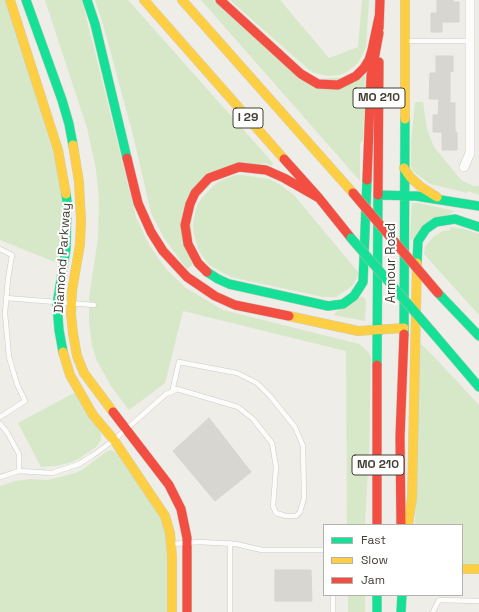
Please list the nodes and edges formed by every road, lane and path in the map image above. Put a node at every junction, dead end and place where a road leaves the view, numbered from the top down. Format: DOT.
graph roads {
  1 [pos="10,0"];
  2 [pos="26,0"];
  3 [pos="87,0"];
  4 [pos="144,0"];
  5 [pos="182,0"];
  6 [pos="220,0"];
  7 [pos="380,0"];
  8 [pos="405,0"];
  9 [pos="470,0"];
  10 [pos="380,17"];
  11 [pos="379,33"];
  12 [pos="404,41"];
  13 [pos="469,41"];
  14 [pos="464,167"];
  15 [pos="404,168"];
  16 [pos="378,195"];
  17 [pos="404,195"];
  18 [pos="319,198"];
  19 [pos="442,200"];
  20 [pos="479,206"];
  21 [pos="479,227"];
  22 [pos="0,249"];
  23 [pos="6,298"];
  24 [pos="57,303"];
  25 [pos="71,304"];
  26 [pos="94,305"];
  27 [pos="470,326"];
  28 [pos="404,328"];
  29 [pos="378,329"];
  30 [pos="479,331"];
  31 [pos="479,336"];
  32 [pos="479,387"];
  33 [pos="172,392"];
  34 [pos="0,417"];
  35 [pos="0,424"];
  36 [pos="125,430"];
  37 [pos="114,440"];
  38 [pos="19,471"];
  39 [pos="0,477"];
  40 [pos="377,524"];
  41 [pos="401,524"];
  42 [pos="408,524"];
  43 [pos="188,543"];
  44 [pos="171,544"];
  45 [pos="230,544"];
  46 [pos="323,550"];
  47 [pos="463,568"];
  48 [pos="479,569"];
  49 [pos="333,596"];
  50 [pos="377,596"];
  51 [pos="402,596"];
  52 [pos="479,601"];
  53 [pos="172,612"];
  54 [pos="187,612"];
  55 [pos="230,612"];
  56 [pos="332,612"];
  57 [pos="376,612"];
  58 [pos="401,612"];
  59 [pos="433,612"];
  1 -- 24 [label="main road, Diamond Parkway"];
  2 -- 25 [label="main road, Diamond Parkway"];
  3 -- 29 [label="main road"];
  4 -- 18 [label="main road, I 29"];
  5 -- 27 [label="main road, I 29, bridge"];
  6 -- 10 [label="main road"];
  7 -- 10 [label="main road, Armour Road / MO 210"];
  8 -- 12 [label="main road, Armour Road / MO 210"];
  9 -- 13 [label="street"];
  10 -- 11 [label="main road, Armour Road / MO 210"];
  11 -- 16 [label="main road, Armour Road / MO 210"];
  11 -- 18 [label="main road"];
  12 -- 13 [label="lane"];
  12 -- 15 [label="main road, Armour Road / MO 210"];
  13 -- 14 [label="street"];
  15 -- 17 [label="main road, Armour Road / MO 210"];
  15 -- 19 [label="main road"];
  16 -- 17 [label="main road"];
  16 -- 29 [label="main road, Armour Road / MO 210"];
  17 -- 19 [label="main road"];
  17 -- 28 [label="main road, Armour Road / MO 210"];
  18 -- 32 [label="main road, I 29, bridge"];
  19 -- 20 [label="main road"];
  21 -- 42 [label="main road"];
  22 -- 23 [label="lane"];
  23 -- 24 [label="lane"];
  23 -- 34 [label="lane"];
  24 -- 25 [label="lane"];
  24 -- 37 [label="main road, Diamond Parkway"];
  25 -- 26 [label="lane"];
  25 -- 36 [label="main road, Diamond Parkway"];
  27 -- 30 [label="main road"];
  27 -- 31 [label="main road, I 29"];
  28 -- 29 [label="main road"];
  28 -- 41 [label="main road, Armour Road / MO 210"];
  29 -- 40 [label="main road, Armour Road / MO 210"];
  33 -- 33 [label="lane"];
  33 -- 36 [label="lane"];
  35 -- 38 [label="lane"];
  36 -- 37 [label="lane"];
  36 -- 43 [label="main road, Diamond Parkway"];
  37 -- 38 [label="lane"];
  37 -- 44 [label="main road, Diamond Parkway"];
  38 -- 39 [label="lane"];
  43 -- 44 [label="lane"];
  43 -- 45 [label="lane"];
  43 -- 54 [label="main road, Diamond Parkway"];
  44 -- 53 [label="main road, Diamond Parkway"];
  45 -- 46 [label="lane"];
  45 -- 55 [label="lane"];
  47 -- 48 [label="main road"];
  49 -- 56 [label="lane"];
  50 -- 57 [label="main road"];
  51 -- 58 [label="main road"];
  52 -- 59 [label="lane"];
}
